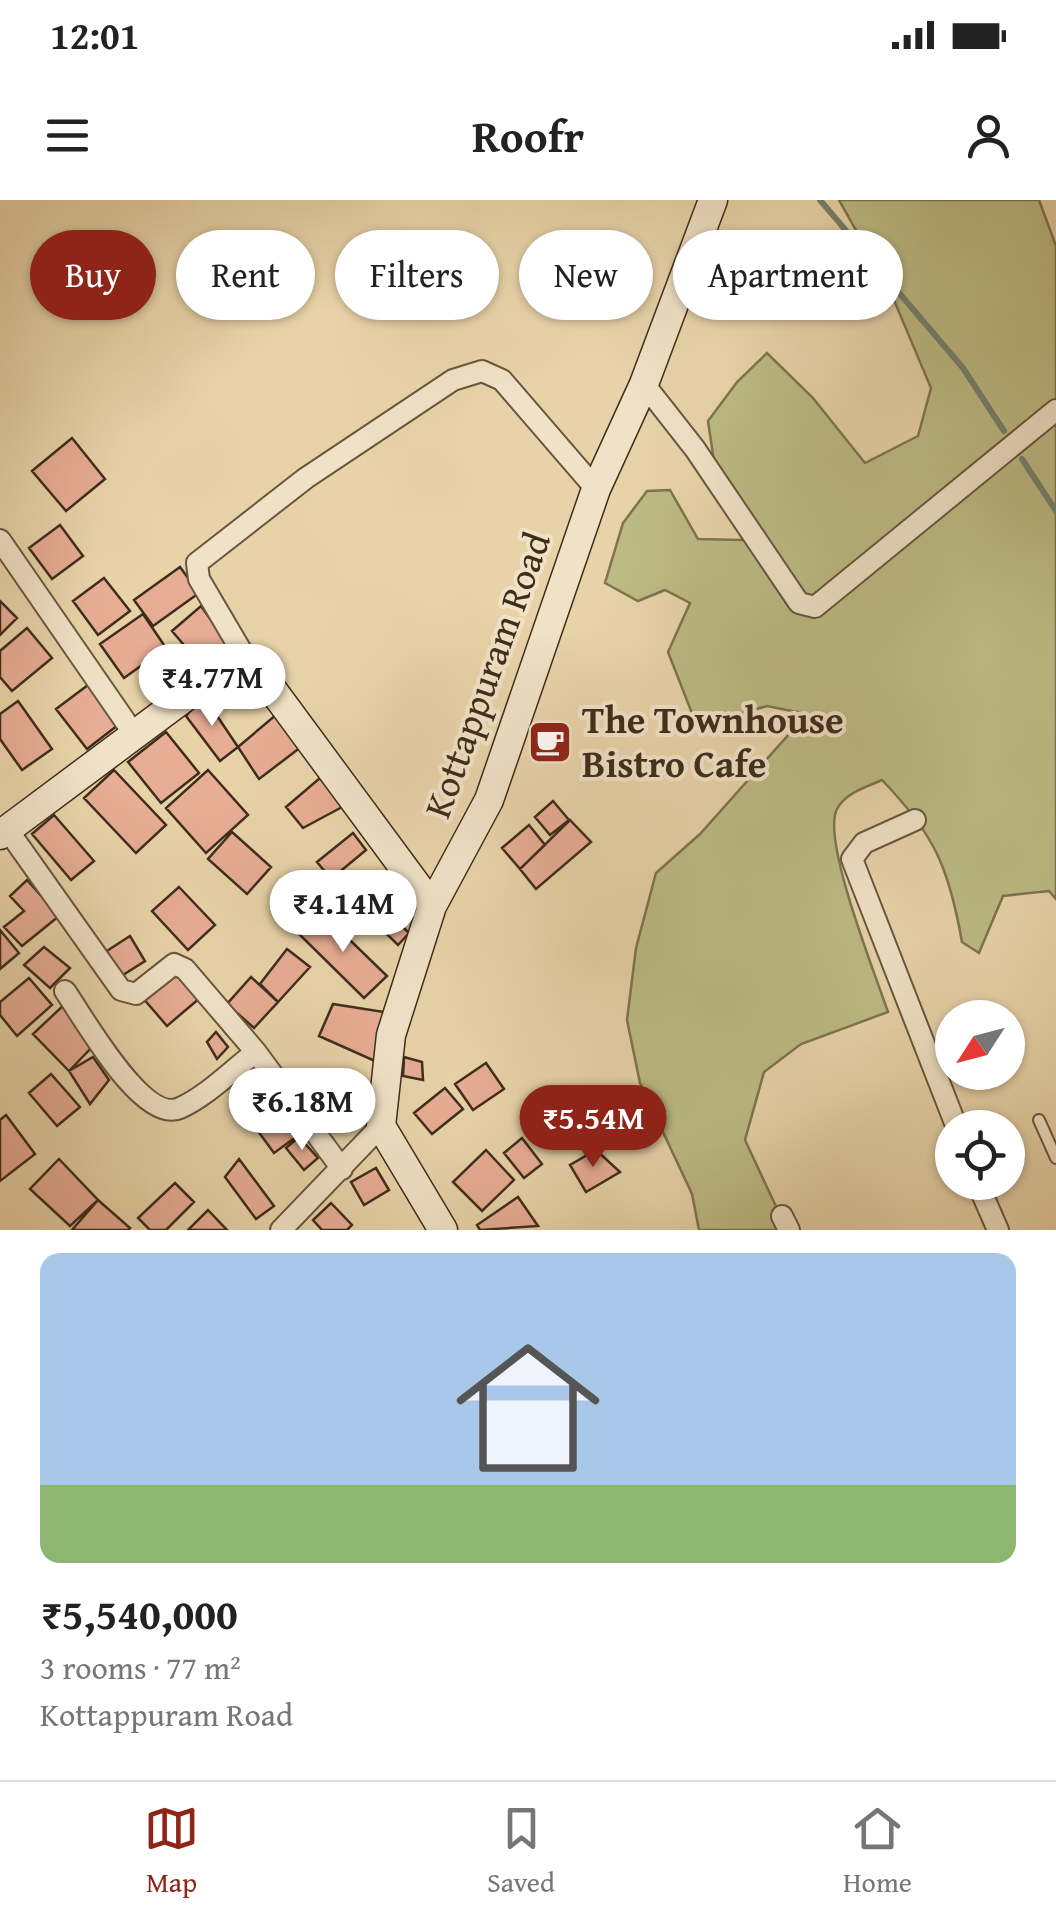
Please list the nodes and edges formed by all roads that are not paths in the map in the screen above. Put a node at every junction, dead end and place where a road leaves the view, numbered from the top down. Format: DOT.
graph roads {
  1 [pos="713,200"];
  2 [pos="644,384"];
  3 [pos="1056,410"];
  4 [pos="596,490"];
  5 [pos="0,540"];
  6 [pos="249,664"];
  7 [pos="134,734"];
  8 [pos="915,820"];
  9 [pos="4,832"];
  10 [pos="432,906"];
  11 [pos="65,991"];
  12 [pos="256,1052"];
  13 [pos="950,1110"];
  14 [pos="1039,1120"];
  15 [pos="381,1126"];
  16 [pos="1056,1158"];
  17 [pos="342,1169"];
  18 [pos="985,1200"];
  19 [pos="281,1230"];
  20 [pos="444,1230"];
  21 [pos="998,1230"];
  1 -- 2 [label="street, Kottappuram Road"];
  2 -- 3 [label="street"];
  2 -- 4 [label="street, Kottappuram Road"];
  4 -- 6 [label="street"];
  4 -- 10 [label="street, Kottappuram Road"];
  5 -- 7 [label="street"];
  6 -- 7 [label="street"];
  6 -- 10 [label="street"];
  7 -- 9 [label="street"];
  8 -- 13 [label="street"];
  9 -- 12 [label="street"];
  10 -- 15 [label="street, Kottappuram Road"];
  11 -- 12 [label="street"];
  12 -- 17 [label="street"];
  14 -- 16 [label="lane"];
  15 -- 17 [label="street"];
  15 -- 20 [label="street"];
  17 -- 19 [label="street"];
  18 -- 21 [label="street"];
}
